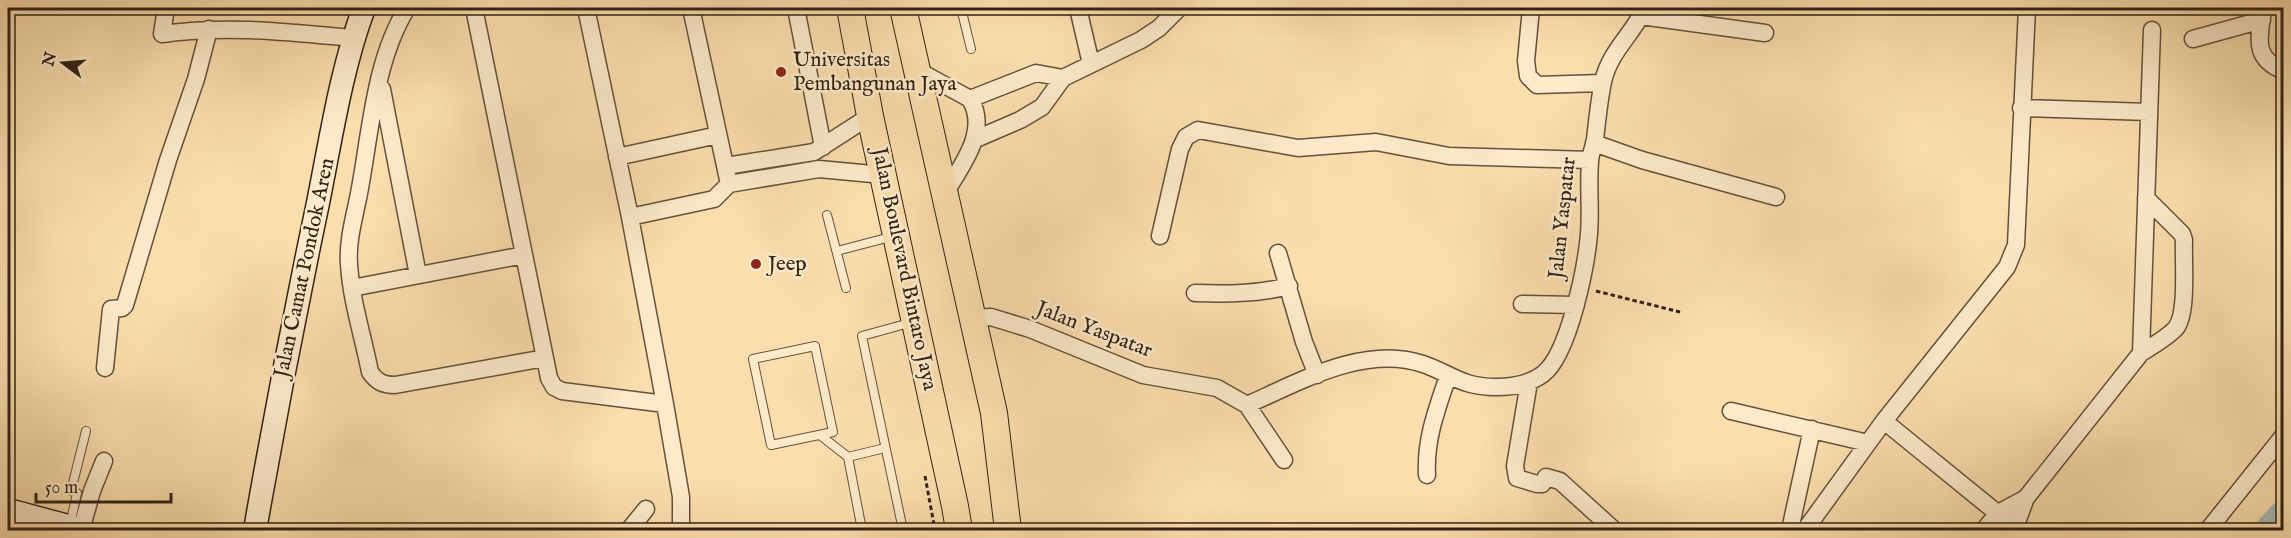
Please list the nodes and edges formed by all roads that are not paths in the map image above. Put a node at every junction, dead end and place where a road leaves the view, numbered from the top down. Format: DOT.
graph roads {
  1 [pos="166,8"];
  2 [pos="364,8"];
  3 [pos="407,8"];
  4 [pos="474,8"];
  5 [pos="586,8"];
  6 [pos="691,8"];
  7 [pos="796,8"];
  8 [pos="850,8"];
  9 [pos="903,8"];
  10 [pos="961,8"];
  11 [pos="1078,8"];
  12 [pos="1179,8"];
  13 [pos="1531,8"];
  14 [pos="2027,8"];
  15 [pos="1643,12"];
  16 [pos="2263,14"];
  17 [pos="209,29"];
  18 [pos="2152,30"];
  19 [pos="1765,33"];
  20 [pos="353,38"];
  21 [pos="2193,39"];
  22 [pos="971,49"];
  23 [pos="1091,64"];
  24 [pos="917,70"];
  25 [pos="2283,71"];
  26 [pos="1063,78"];
  27 [pos="380,80"];
  28 [pos="1602,83"];
  29 [pos="970,99"];
  30 [pos="2021,108"];
  31 [pos="2149,112"];
  32 [pos="870,116"];
  33 [pos="718,135"];
  34 [pos="976,139"];
  35 [pos="1594,143"];
  36 [pos="819,149"];
  37 [pos="617,157"];
  38 [pos="1590,160"];
  39 [pos="726,166"];
  40 [pos="819,169"];
  41 [pos="883,175"];
  42 [pos="729,184"];
  43 [pos="944,195"];
  44 [pos="1776,197"];
  45 [pos="2146,198"];
  46 [pos="827,215"];
  47 [pos="630,217"];
  48 [pos="896,235"];
  49 [pos="1160,236"];
  50 [pos="837,251"];
  51 [pos="1278,253"];
  52 [pos="524,255"];
  53 [pos="418,275"];
  54 [pos="1289,286"];
  55 [pos="352,288"];
  56 [pos="846,288"];
  57 [pos="1195,292"];
  58 [pos="1522,304"];
  59 [pos="1576,305"];
  60 [pos="974,318"];
  61 [pos="916,321"];
  62 [pos="2141,353"];
  63 [pos="545,358"];
  64 [pos="105,368"];
  65 [pos="1317,375"];
  66 [pos="1448,376"];
  67 [pos="1529,382"];
  68 [pos="665,404"];
  69 [pos="1247,405"];
  70 [pos="1731,411"];
  71 [pos="1884,421"];
  72 [pos="1812,429"];
  73 [pos="86,431"];
  74 [pos="820,435"];
  75 [pos="2283,435"];
  76 [pos="1868,442"];
  77 [pos="885,448"];
  78 [pos="848,457"];
  79 [pos="1284,460"];
  80 [pos="104,461"];
  81 [pos="1427,475"];
  82 [pos="2026,498"];
  83 [pos="646,509"];
  84 [pos="8,510"];
  85 [pos="1998,513"];
  86 [pos="1007,520"];
  87 [pos="961,527"];
  88 [pos="76,530"];
  89 [pos="2016,530"];
  90 [pos="255,531"];
  91 [pos="629,531"];
  92 [pos="681,531"];
  93 [pos="862,531"];
  94 [pos="903,531"];
  95 [pos="990,531"];
  96 [pos="1614,531"];
  97 [pos="1790,531"];
  98 [pos="1805,531"];
  99 [pos="1984,531"];
  100 [pos="2208,531"];
  1 -- 17 [label="street"];
  2 -- 20 [label="main road, Jalan Camat Pondok Aren"];
  3 -- 27 [label="street"];
  4 -- 52 [label="street"];
  5 -- 37 [label="street"];
  6 -- 33 [label="street"];
  7 -- 36 [label="street"];
  8 -- 32 [label="main road, Jalan Boulevard Bintaro Jaya"];
  9 -- 24 [label="main road"];
  10 -- 22 [label="lane"];
  11 -- 23 [label="street"];
  12 -- 23 [label="street"];
  13 -- 28 [label="street"];
  14 -- 30 [label="street"];
  15 -- 19 [label="street"];
  15 -- 28 [label="street, Jalan Yaspatar"];
  16 -- 21 [label="street"];
  16 -- 25 [label="street"];
  17 -- 20 [label="street"];
  17 -- 64 [label="street"];
  18 -- 31 [label="street"];
  20 -- 90 [label="main road, Jalan Camat Pondok Aren"];
  23 -- 26 [label="street"];
  24 -- 29 [label="street"];
  24 -- 43 [label="main road"];
  26 -- 29 [label="street"];
  26 -- 34 [label="street"];
  27 -- 53 [label="street"];
  27 -- 55 [label="street"];
  28 -- 35 [label="street, Jalan Yaspatar"];
  29 -- 34 [label="street"];
  30 -- 31 [label="street"];
  30 -- 71 [label="street"];
  31 -- 45 [label="street"];
  32 -- 36 [label="street"];
  32 -- 41 [label="main road, Jalan Boulevard Bintaro Jaya"];
  33 -- 37 [label="street"];
  33 -- 39 [label="street"];
  34 -- 43 [label="street"];
  35 -- 38 [label="street, Jalan Yaspatar"];
  35 -- 44 [label="street"];
  36 -- 39 [label="street"];
  36 -- 40 [label="street"];
  37 -- 47 [label="street"];
  38 -- 49 [label="street"];
  38 -- 59 [label="street, Jalan Yaspatar"];
  39 -- 42 [label="street"];
  40 -- 41 [label="street"];
  40 -- 42 [label="street"];
  41 -- 48 [label="main road, Jalan Boulevard Bintaro Jaya"];
  42 -- 47 [label="street"];
  43 -- 60 [label="main road"];
  45 -- 62 [label="street"];
  45 -- 62 [label="street"];
  46 -- 50 [label="lane"];
  47 -- 68 [label="street"];
  48 -- 50 [label="lane"];
  48 -- 61 [label="main road, Jalan Boulevard Bintaro Jaya"];
  50 -- 56 [label="lane"];
  51 -- 54 [label="street"];
  52 -- 53 [label="street"];
  52 -- 63 [label="street"];
  53 -- 55 [label="street"];
  54 -- 57 [label="street"];
  54 -- 65 [label="street"];
  55 -- 63 [label="street"];
  58 -- 59 [label="street"];
  59 -- 67 [label="street, Jalan Yaspatar"];
  60 -- 69 [label="street, Jalan Yaspatar"];
  60 -- 86 [label="main road"];
  61 -- 77 [label="lane"];
  61 -- 87 [label="main road, Jalan Boulevard Bintaro Jaya"];
  62 -- 82 [label="street"];
  63 -- 68 [label="street"];
  65 -- 66 [label="street"];
  65 -- 69 [label="street"];
  66 -- 67 [label="street"];
  66 -- 81 [label="street"];
  67 -- 96 [label="street"];
  68 -- 92 [label="street"];
  69 -- 79 [label="street"];
  70 -- 72 [label="street"];
  71 -- 76 [label="street"];
  71 -- 85 [label="street"];
  72 -- 76 [label="street"];
  72 -- 97 [label="street"];
  73 -- 88 [label="lane"];
  74 -- 74 [label="lane"];
  74 -- 78 [label="lane"];
  75 -- 100 [label="street"];
  76 -- 98 [label="street"];
  77 -- 78 [label="lane"];
  77 -- 94 [label="lane"];
  78 -- 93 [label="lane"];
  80 -- 88 [label="street"];
  82 -- 85 [label="street"];
  82 -- 89 [label="street"];
  83 -- 91 [label="street"];
  84 -- 88 [label="main road"];
  85 -- 89 [label="street"];
  85 -- 99 [label="street"];
  86 -- 95 [label="main road"];
}
